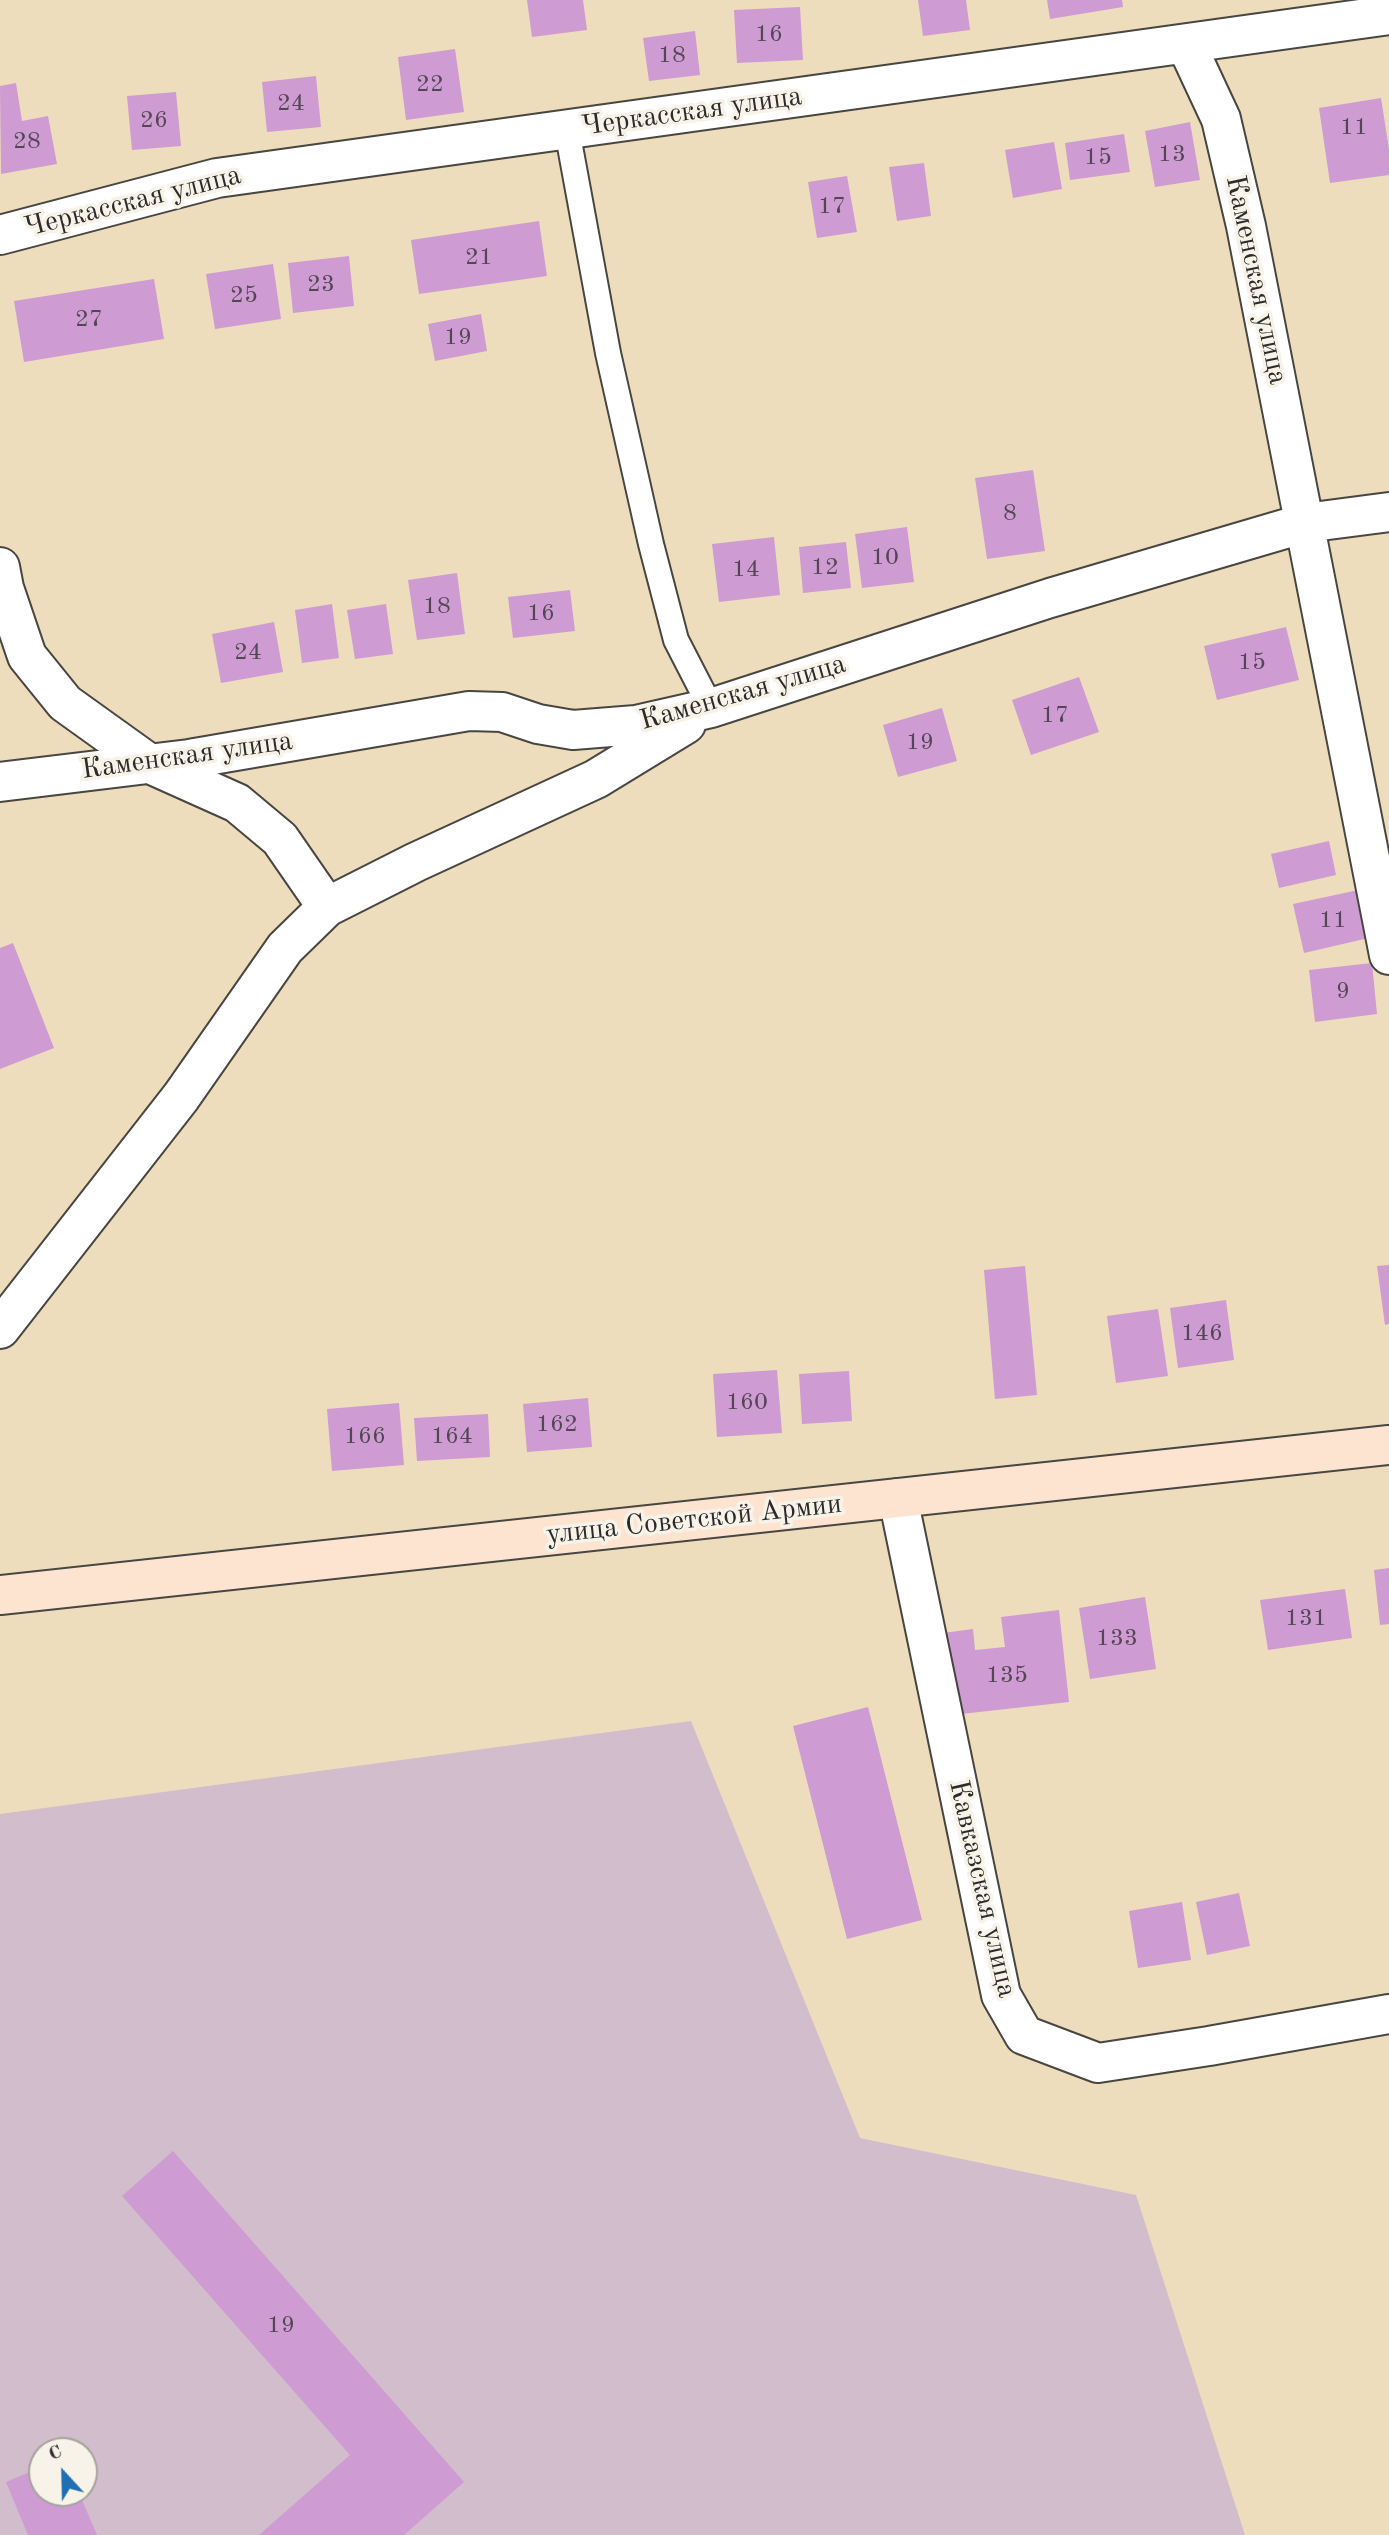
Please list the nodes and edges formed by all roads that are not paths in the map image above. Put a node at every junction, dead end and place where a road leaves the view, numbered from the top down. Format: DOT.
graph roads {
  1 [pos="1389,15"];
  2 [pos="1186,44"];
  3 [pos="567,130"];
  4 [pos="0,235"];
  5 [pos="1389,512"];
  6 [pos="1305,523"];
  7 [pos="0,567"];
  8 [pos="711,708"];
  9 [pos="150,764"];
  10 [pos="0,782"];
  11 [pos="327,907"];
  12 [pos="1389,955"];
  13 [pos="0,1329"];
  14 [pos="1389,1445"];
  15 [pos="898,1498"];
  16 [pos="0,1595"];
  17 [pos="1389,2014"];
  1 -- 2 [label="street, Черкасская улица"];
  2 -- 3 [label="street, Черкасская улица"];
  2 -- 6 [label="street, Каменская улица"];
  3 -- 4 [label="street, Черкасская улица"];
  3 -- 8 [label="lane"];
  5 -- 6 [label="street, Каменская улица"];
  6 -- 8 [label="street, Каменская улица"];
  6 -- 12 [label="street, Каменская улица"];
  7 -- 9 [label="street"];
  8 -- 9 [label="street, Каменская улица"];
  8 -- 11 [label="street"];
  9 -- 10 [label="street, Каменская улица"];
  9 -- 11 [label="street"];
  11 -- 13 [label="street"];
  14 -- 15 [label="main road, улица Советской Армии"];
  15 -- 16 [label="main road, улица Советской Армии"];
  15 -- 17 [label="street, Кавказская улица"];
}
